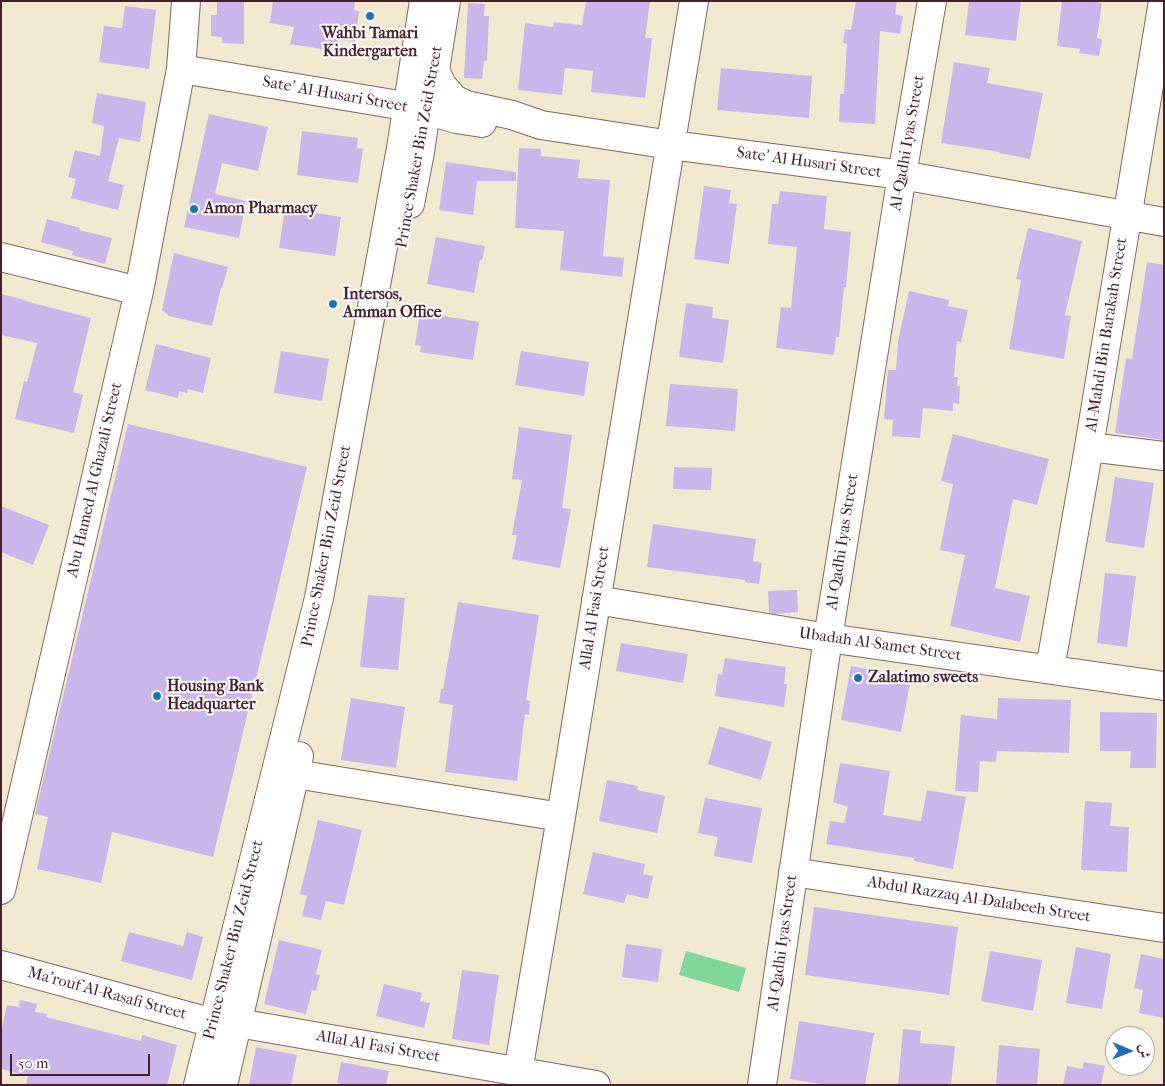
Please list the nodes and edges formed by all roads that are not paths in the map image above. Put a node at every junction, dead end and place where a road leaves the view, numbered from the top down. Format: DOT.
graph roads {
  1 [pos="186,1"];
  2 [pos="424,1"];
  3 [pos="446,1"];
  4 [pos="694,1"];
  5 [pos="932,1"];
  6 [pos="1163,1"];
  7 [pos="181,69"];
  8 [pos="435,70"];
  9 [pos="417,109"];
  10 [pos="542,125"];
  11 [pos="671,145"];
  12 [pos="902,175"];
  13 [pos="1127,216"];
  14 [pos="1164,222"];
  15 [pos="1,257"];
  16 [pos="138,292"];
  17 [pos="1089,447"];
  18 [pos="1164,456"];
  19 [pos="596,600"];
  20 [pos="828,638"];
  21 [pos="1050,669"];
  22 [pos="1164,686"];
  23 [pos="286,772"];
  24 [pos="561,817"];
  25 [pos="793,872"];
  26 [pos="1,890"];
  27 [pos="1164,928"];
  28 [pos="1,965"];
  29 [pos="226,1023"];
  30 [pos="518,1072"];
  31 [pos="198,1085"];
  32 [pos="223,1085"];
  33 [pos="596,1085"];
  34 [pos="762,1085"];
  1 -- 7 [label="street, Abu Hamed Al Ghazali Street"];
  2 -- 9 [label="street, Prince Shaker Bin Zeid Street"];
  3 -- 8 [label="street, Prince Shaker Bin Zeid Street"];
  4 -- 11 [label="street, Allal Al Fasi Street"];
  5 -- 12 [label="street, Al-Qadhi Iyas Street"];
  6 -- 13 [label="street, Al-Mahdi Bin Barakah Street"];
  7 -- 9 [label="street, Sate' Al-Husari Street"];
  7 -- 16 [label="street, Abu Hamed Al Ghazali Street"];
  8 -- 9 [label="street, Prince Shaker Bin Zeid Street"];
  8 -- 10 [label="street"];
  9 -- 10 [label="street, Sate' Al-Husari Street"];
  9 -- 23 [label="street, Prince Shaker Bin Zeid Street"];
  10 -- 11 [label="street, Sate' Al Husari Street"];
  11 -- 12 [label="street, Sate' Al Husari Street"];
  11 -- 19 [label="street, Allal Al Fasi Street"];
  12 -- 13 [label="street, Sate' Al Husari Street"];
  12 -- 20 [label="street, Al-Qadhi Iyas Street"];
  13 -- 14 [label="street, Sate' Al Husari Street"];
  13 -- 17 [label="street, Al-Mahdi Bin Barakah Street"];
  15 -- 16 [label="street"];
  16 -- 26 [label="street, Abu Hamed Al Ghazali Street"];
  17 -- 18 [label="street"];
  17 -- 21 [label="street, Al-Mahdi Bin Barakah Street"];
  19 -- 20 [label="street, Ubadah Al-Samet Street"];
  19 -- 24 [label="street, Allal Al Fasi Street"];
  20 -- 21 [label="street, Ubadah Al-Samet Street"];
  20 -- 25 [label="street, Al-Qadhi Iyas Street"];
  21 -- 22 [label="street, Ubadah Al-Samet Street"];
  23 -- 24 [label="street"];
  23 -- 29 [label="street, Prince Shaker Bin Zeid Street"];
  24 -- 30 [label="street, Allal Al Fasi Street"];
  25 -- 27 [label="street, Abdul Razzaq Al-Dalabeeh Street"];
  25 -- 34 [label="street, Al-Qadhi Iyas Street"];
  28 -- 29 [label="street, Ma'rouf Al-Rasafi Street"];
  29 -- 30 [label="street, Allal Al Fasi Street"];
  29 -- 31 [label="street, Prince Shaker Bin Zeid Street"];
  29 -- 32 [label="street, Prince Shaker Bin Zeid Street"];
  30 -- 33 [label="street, Allal Al Fasi Street"];
}
